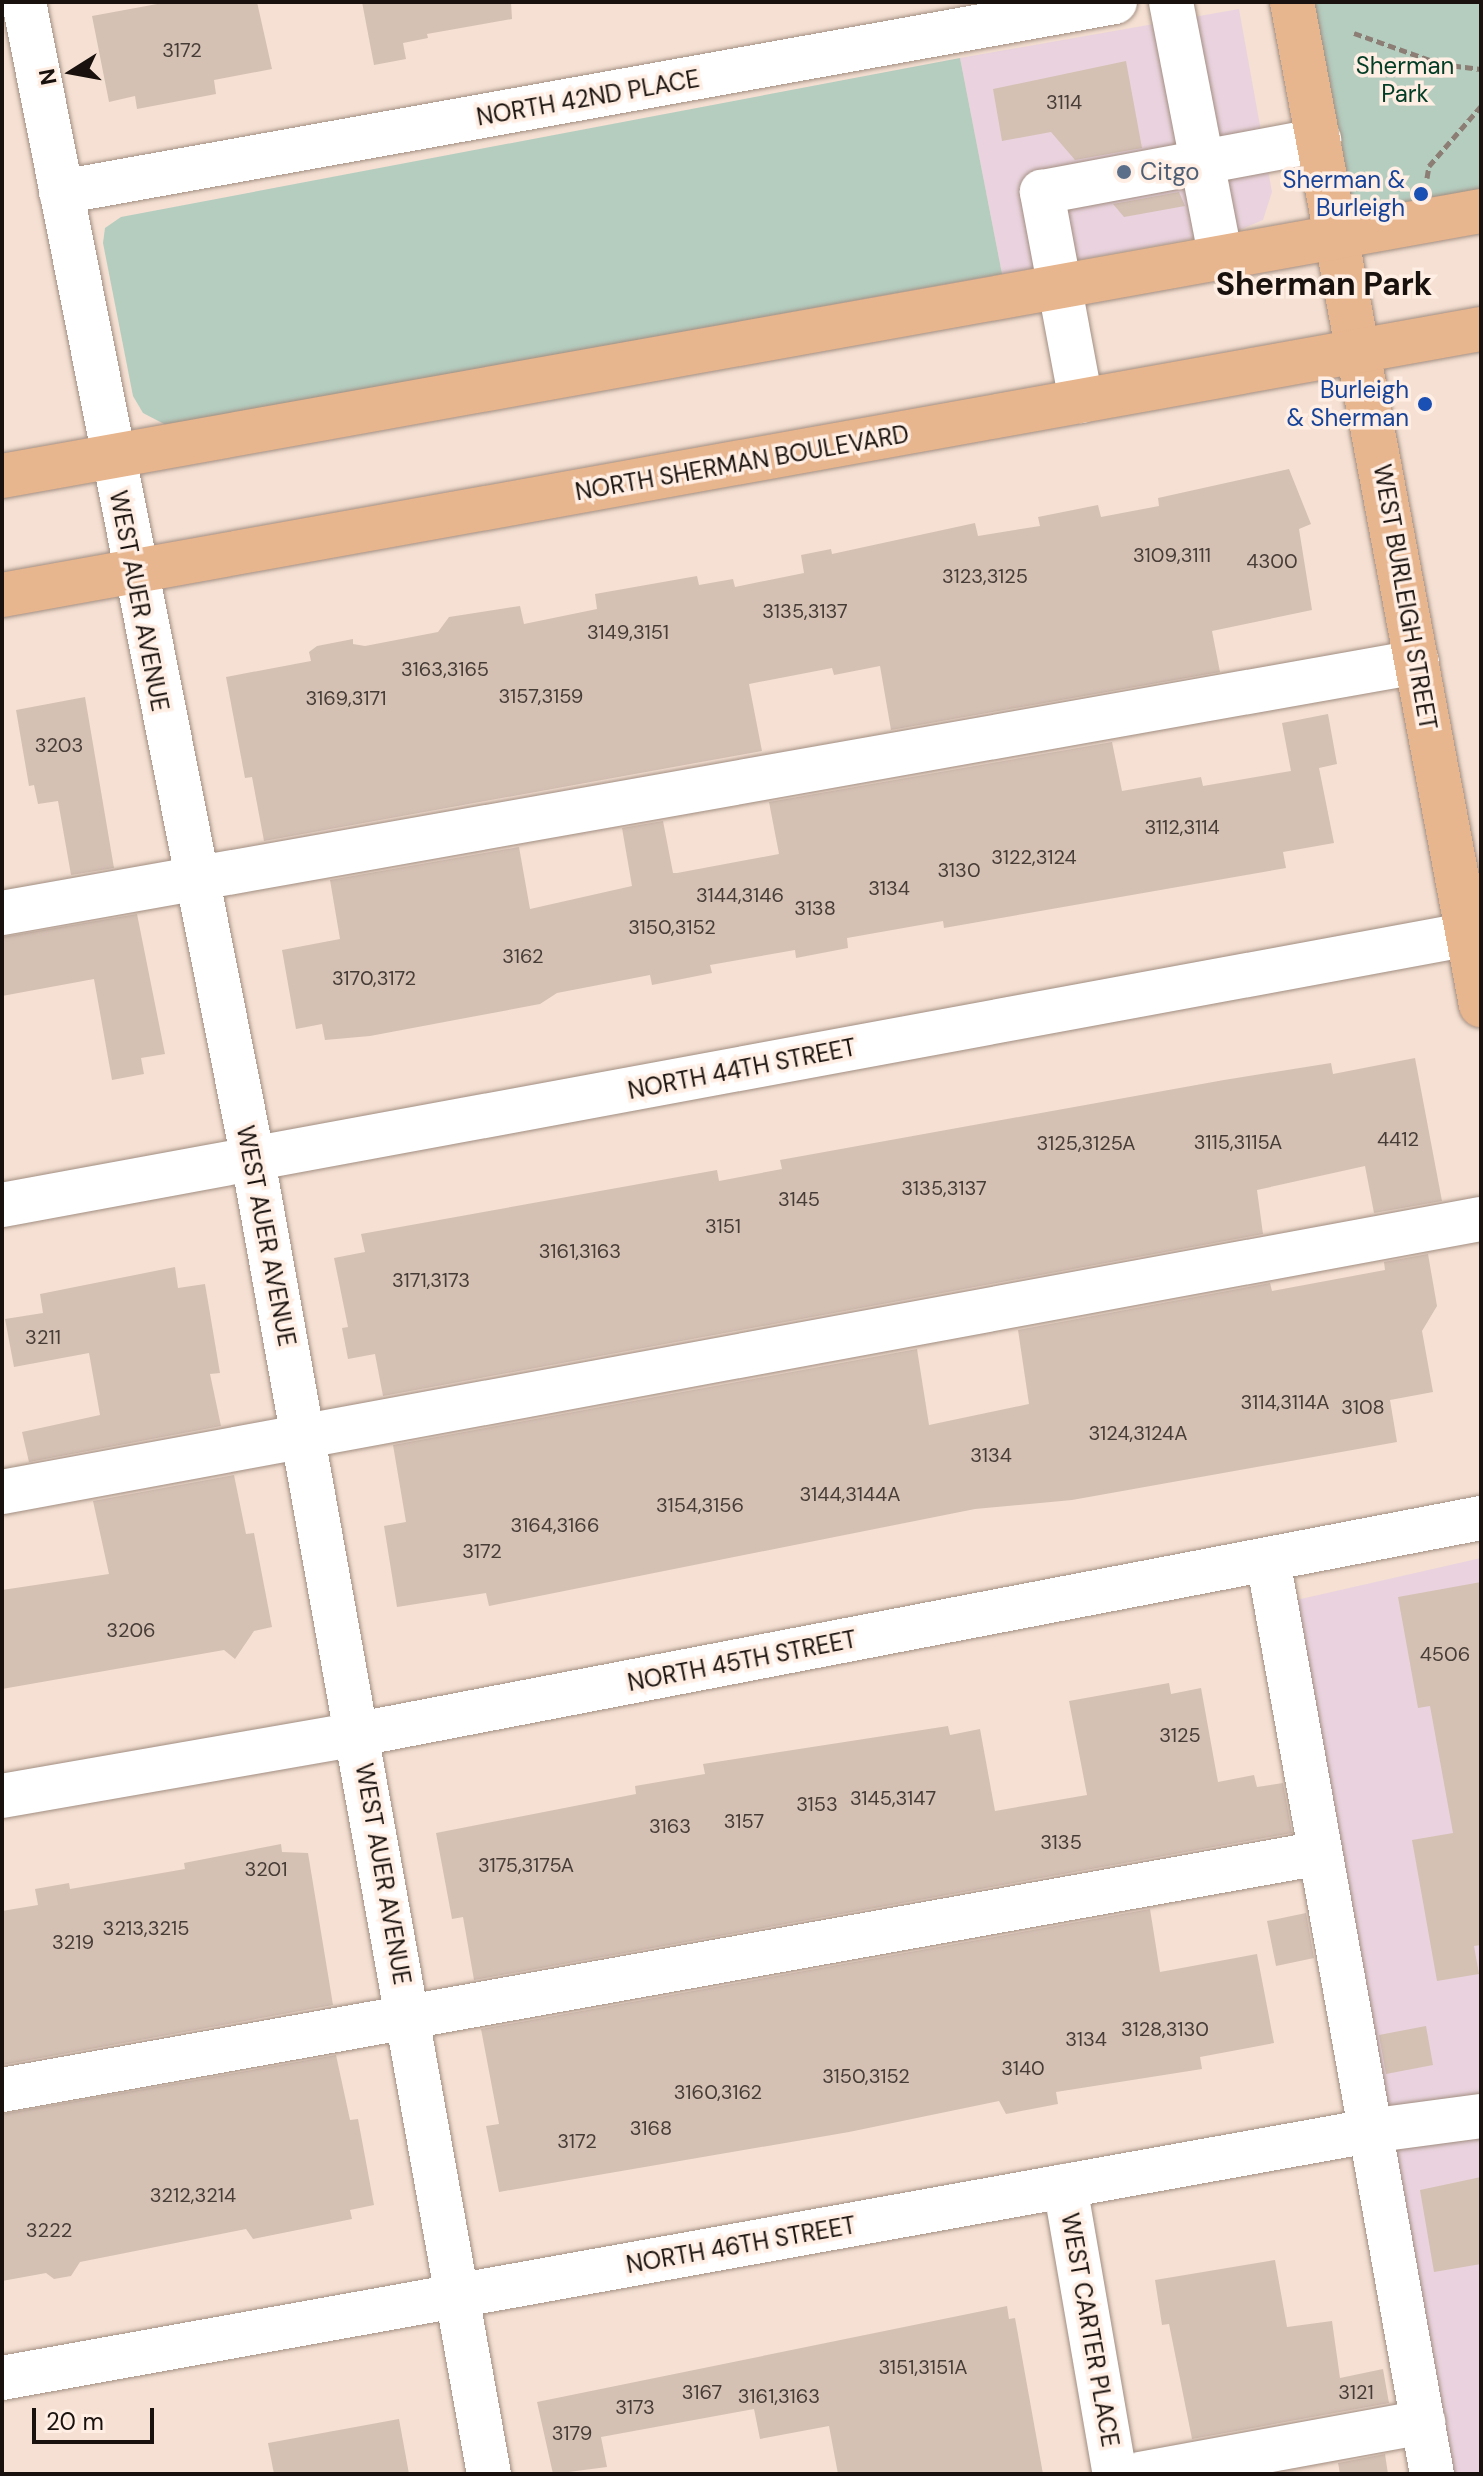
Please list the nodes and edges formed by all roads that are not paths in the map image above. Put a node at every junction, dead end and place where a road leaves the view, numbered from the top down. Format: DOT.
graph roads {
  1 [pos="24,2"];
  2 [pos="1115,2"];
  3 [pos="1171,2"];
  4 [pos="1292,2"];
  5 [pos="980,15"];
  6 [pos="1319,140"];
  7 [pos="1202,162"];
  8 [pos="61,192"];
  9 [pos="1481,211"];
  10 [pos="1338,238"];
  11 [pos="1221,259"];
  12 [pos="1059,288"];
  13 [pos="1481,329"];
  14 [pos="1359,350"];
  15 [pos="1081,401"];
  16 [pos="111,456"];
  17 [pos="2,476"];
  18 [pos="133,574"];
  19 [pos="2,595"];
  20 [pos="1417,662"];
  21 [pos="195,878"];
  22 [pos="2,913"];
  23 [pos="1475,933"];
  24 [pos="1481,1005"];
  25 [pos="253,1160"];
  26 [pos="2,1205"];
  27 [pos="1481,1219"];
  28 [pos="304,1438"];
  29 [pos="2,1492"];
  30 [pos="1481,1518"];
  31 [pos="1268,1560"];
  32 [pos="359,1734"];
  33 [pos="2,1796"];
  34 [pos="1320,1853"];
  35 [pos="408,2016"];
  36 [pos="2,2090"];
  37 [pos="1481,2116"];
  38 [pos="1369,2131"];
  39 [pos="1065,2186"];
  40 [pos="457,2295"];
  41 [pos="2,2378"];
  42 [pos="1423,2422"];
  43 [pos="489,2474"];
  44 [pos="1115,2474"];
  45 [pos="1140,2474"];
  46 [pos="1432,2474"];
  1 -- 8 [label="street, WEST AUER AVENUE"];
  2 -- 5 [label="street, NORTH 42ND PLACE"];
  3 -- 7 [label="street"];
  4 -- 6 [label="main road, WEST BURLEIGH STREET"];
  5 -- 8 [label="street, NORTH 42ND PLACE"];
  6 -- 7 [label="street"];
  6 -- 10 [label="main road, WEST BURLEIGH STREET"];
  7 -- 11 [label="street"];
  7 -- 12 [label="street"];
  8 -- 16 [label="street, WEST AUER AVENUE"];
  9 -- 10 [label="main road"];
  10 -- 11 [label="main road"];
  10 -- 14 [label="main road, WEST BURLEIGH STREET"];
  11 -- 12 [label="main road"];
  12 -- 15 [label="street"];
  12 -- 16 [label="main road"];
  13 -- 14 [label="main road, NORTH SHERMAN BOULEVARD"];
  14 -- 15 [label="main road, NORTH SHERMAN BOULEVARD"];
  14 -- 20 [label="main road, WEST BURLEIGH STREET"];
  15 -- 18 [label="main road, NORTH SHERMAN BOULEVARD"];
  16 -- 17 [label="main road"];
  16 -- 18 [label="street, WEST AUER AVENUE"];
  18 -- 19 [label="main road, NORTH SHERMAN BOULEVARD"];
  18 -- 21 [label="street, WEST AUER AVENUE"];
  20 -- 21 [label="street"];
  20 -- 23 [label="main road, WEST BURLEIGH STREET"];
  21 -- 22 [label="street"];
  21 -- 25 [label="street, WEST AUER AVENUE"];
  23 -- 24 [label="main road, WEST BURLEIGH STREET"];
  23 -- 25 [label="street, NORTH 44TH STREET"];
  25 -- 26 [label="street, NORTH 44TH STREET"];
  25 -- 28 [label="street, WEST AUER AVENUE"];
  27 -- 28 [label="street"];
  28 -- 29 [label="street"];
  28 -- 32 [label="street, WEST AUER AVENUE"];
  30 -- 31 [label="street, NORTH 45TH STREET"];
  31 -- 32 [label="street, NORTH 45TH STREET"];
  31 -- 34 [label="street"];
  32 -- 33 [label="street, NORTH 45TH STREET"];
  32 -- 35 [label="street, WEST AUER AVENUE"];
  34 -- 35 [label="street"];
  34 -- 38 [label="street"];
  35 -- 36 [label="street"];
  35 -- 40 [label="street, WEST AUER AVENUE"];
  37 -- 38 [label="street, NORTH 46TH STREET"];
  38 -- 39 [label="street, NORTH 46TH STREET"];
  38 -- 42 [label="street"];
  39 -- 40 [label="street, NORTH 46TH STREET"];
  39 -- 44 [label="street, WEST CARTER PLACE"];
  40 -- 41 [label="street, NORTH 46TH STREET"];
  40 -- 43 [label="street, WEST AUER AVENUE"];
  42 -- 45 [label="street"];
  42 -- 46 [label="street"];
}
